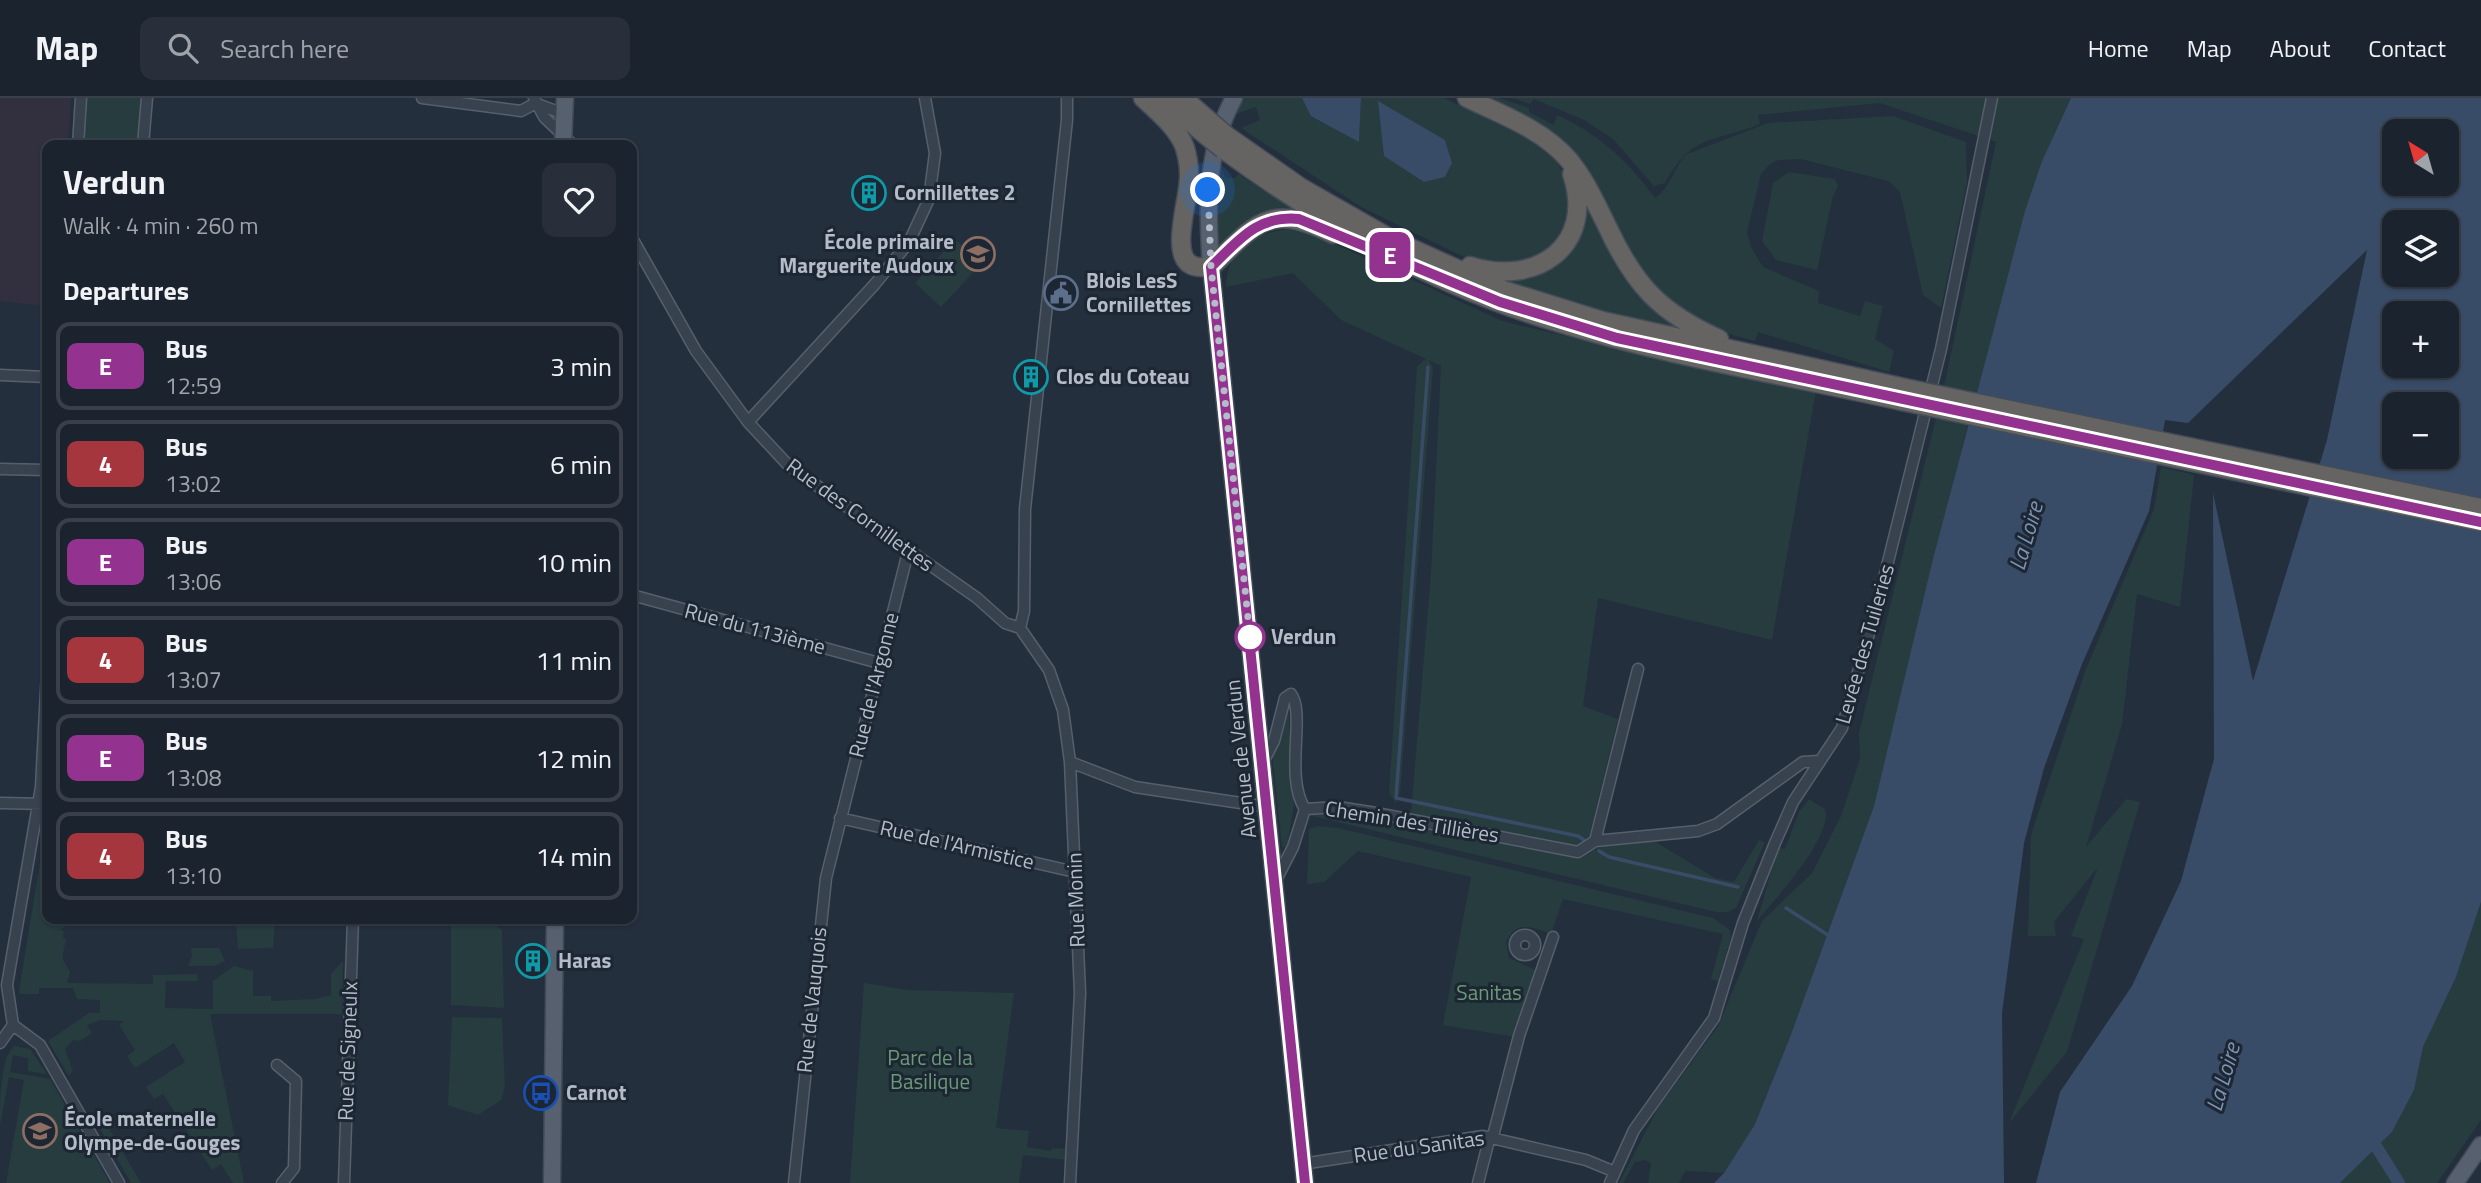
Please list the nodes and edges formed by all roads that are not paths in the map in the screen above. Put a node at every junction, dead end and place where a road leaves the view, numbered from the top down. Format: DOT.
graph roads {
  1 [pos="81,98"];
  2 [pos="147,98"];
  3 [pos="422,98"];
  4 [pos="925,98"];
  5 [pos="1067,98"];
  6 [pos="1143,98"];
  7 [pos="1163,98"];
  8 [pos="1182,98"];
  9 [pos="1234,98"];
  10 [pos="1467,98"];
  11 [pos="1992,98"];
  12 [pos="535,101"];
  13 [pos="564,106"];
  14 [pos="1204,125"];
  15 [pos="78,140"];
  16 [pos="143,140"];
  17 [pos="564,140"];
  18 [pos="567,140"];
  19 [pos="1567,157"];
  20 [pos="637,247"];
  21 [pos="1393,248"];
  22 [pos="1211,267"];
  23 [pos="1751,353"];
  24 [pos="0,374"];
  25 [pos="42,377"];
  26 [pos="1904,394"];
  27 [pos="748,422"];
  28 [pos="0,469"];
  29 [pos="42,470"];
  30 [pos="2481,509"];
  31 [pos="2481,522"];
  32 [pos="908,552"];
  33 [pos="637,596"];
  34 [pos="1020,628"];
  35 [pos="878,663"];
  36 [pos="1637,669"];
  37 [pos="1819,761"];
  38 [pos="1070,762"];
  39 [pos="1263,762"];
  40 [pos="0,803"];
  41 [pos="42,804"];
  42 [pos="1267,807"];
  43 [pos="42,809"];
  44 [pos="1305,809"];
  45 [pos="840,818"];
  46 [pos="1595,841"];
  47 [pos="1075,872"];
  48 [pos="1275,884"];
  49 [pos="353,924"];
  50 [pos="555,924"];
  51 [pos="1553,937"];
  52 [pos="1534,949"];
  53 [pos="1546,958"];
  54 [pos="13,1025"];
  55 [pos="0,1043"];
  56 [pos="277,1065"];
  57 [pos="1492,1136"];
  58 [pos="2481,1145"];
  59 [pos="1303,1164"];
  60 [pos="1615,1171"];
  61 [pos="119,1183"];
  62 [pos="282,1183"];
  63 [pos="344,1183"];
  64 [pos="552,1183"];
  65 [pos="794,1183"];
  66 [pos="1070,1183"];
  67 [pos="1305,1183"];
  68 [pos="1478,1183"];
  69 [pos="1610,1183"];
  70 [pos="2455,1183"];
  1 -- 15 [label="street"];
  2 -- 16 [label="street"];
  3 -- 12 [label="street"];
  4 -- 27 [label="street"];
  5 -- 34 [label="street"];
  6 -- 22 [label="highway"];
  7 -- 14 [label="highway"];
  8 -- 14 [label="highway"];
  9 -- 22 [label="main road, Avenue de Verdun"];
  10 -- 19 [label="highway"];
  11 -- 37 [label="street, Levée des Tuileries"];
  12 -- 13 [label="street"];
  12 -- 17 [label="street"];
  13 -- 18 [label="main road"];
  14 -- 21 [label="highway, bridge"];
  19 -- 21 [label="highway"];
  19 -- 23 [label="highway"];
  20 -- 27 [label="street, Rue des Cornillettes"];
  21 -- 22 [label="highway"];
  21 -- 23 [label="highway"];
  21 -- 26 [label="highway"];
  22 -- 39 [label="main road, Avenue de Verdun"];
  23 -- 26 [label="highway"];
  24 -- 25 [label="street"];
  26 -- 30 [label="highway, bridge"];
  26 -- 31 [label="highway, bridge"];
  27 -- 32 [label="street, Rue des Cornillettes"];
  28 -- 29 [label="street"];
  32 -- 34 [label="street, Rue des Cornillettes"];
  32 -- 35 [label="street, Rue de l'Argonne"];
  33 -- 35 [label="street, Rue du 113ième"];
  34 -- 38 [label="street, Rue Monin"];
  35 -- 45 [label="street, Rue de l'Argonne"];
  36 -- 46 [label="street"];
  37 -- 46 [label="street, Chemin des Tillières"];
  37 -- 60 [label="street, Levée des Tuileries"];
  38 -- 42 [label="street"];
  38 -- 47 [label="street, Rue Monin"];
  39 -- 42 [label="main road, Avenue de Verdun"];
  39 -- 44 [label="street"];
  40 -- 41 [label="street"];
  42 -- 48 [label="main road, Avenue de Verdun"];
  43 -- 54 [label="street"];
  44 -- 46 [label="street, Chemin des Tillières"];
  44 -- 48 [label="street, Chemin des Tillières"];
  45 -- 47 [label="street, Rue de l'Armistice"];
  45 -- 65 [label="street, Rue de Vauquois"];
  47 -- 66 [label="street, Rue Monin"];
  48 -- 59 [label="main road, Avenue de Verdun"];
  49 -- 63 [label="street, Rue de Signeulx"];
  50 -- 64 [label="main road"];
  51 -- 53 [label="street"];
  52 -- 53 [label="street"];
  53 -- 57 [label="street"];
  54 -- 55 [label="street"];
  54 -- 61 [label="street"];
  56 -- 62 [label="street"];
  57 -- 59 [label="street, Rue du Sanitas"];
  57 -- 60 [label="street, Rue du Sanitas"];
  57 -- 68 [label="street"];
  58 -- 70 [label="main road"];
  59 -- 67 [label="main road, Avenue de Verdun"];
  60 -- 69 [label="street, Levée des Tuileries"];
}
